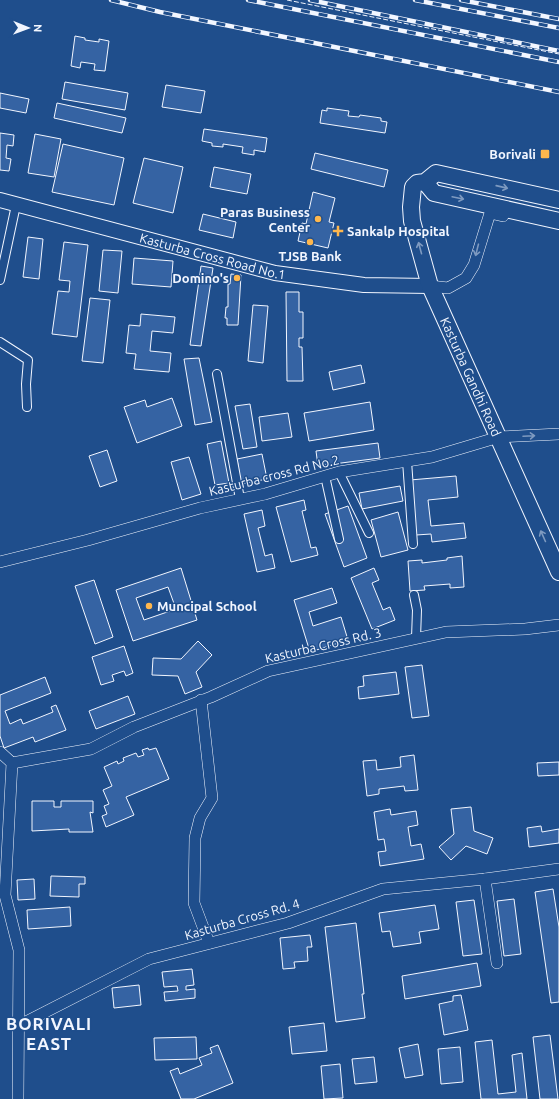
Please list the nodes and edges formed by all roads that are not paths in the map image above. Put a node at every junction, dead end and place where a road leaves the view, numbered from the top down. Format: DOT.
graph roads {
  1 [pos="425,182"];
  2 [pos="0,200"];
  3 [pos="559,200"];
  4 [pos="16,204"];
  5 [pos="559,220"];
  6 [pos="559,228"];
  7 [pos="0,280"];
  8 [pos="430,286"];
  9 [pos="0,342"];
  10 [pos="217,374"];
  11 [pos="27,406"];
  12 [pos="559,434"];
  13 [pos="499,437"];
  14 [pos="407,461"];
  15 [pos="339,472"];
  16 [pos="326,476"];
  17 [pos="240,500"];
  18 [pos="369,533"];
  19 [pos="338,539"];
  20 [pos="413,544"];
  21 [pos="0,562"];
  22 [pos="559,572"];
  23 [pos="414,595"];
  24 [pos="559,625"];
  25 [pos="416,638"];
  26 [pos="201,700"];
  27 [pos="0,752"];
  28 [pos="12,763"];
  29 [pos="3,845"];
  30 [pos="559,869"];
  31 [pos="486,879"];
  32 [pos="209,944"];
  33 [pos="497,963"];
  34 [pos="18,1026"];
  35 [pos="18,1099"];
  1 -- 3 [label="main road, Kasturba Gandhi Road, one-way"];
  1 -- 5 [label="main road, one-way"];
  8 -- 1 [label="main road, Kasturba Gandhi Road, one-way"];
  2 -- 4 [label="street, Kasturba Cross Road No.1"];
  4 -- 7 [label="street"];
  4 -- 8 [label="street, Kasturba Cross Road No.1"];
  6 -- 8 [label="street, one-way"];
  8 -- 13 [label="main road, Kasturba Gandhi Road"];
  9 -- 11 [label="street"];
  10 -- 17 [label="street"];
  13 -- 12 [label="street, Kasturba cross Rd No.2, one-way"];
  13 -- 14 [label="street, Kasturba cross Rd No.2"];
  22 -- 13 [label="main road, Kasturba Gandhi Road, one-way"];
  14 -- 15 [label="street, Kasturba cross Rd No.2"];
  14 -- 20 [label="street"];
  15 -- 16 [label="street, Kasturba cross Rd No.2"];
  15 -- 18 [label="street"];
  16 -- 17 [label="street, Kasturba cross Rd No.2"];
  16 -- 19 [label="street"];
  17 -- 21 [label="street, Kasturba cross Rd No.2"];
  23 -- 25 [label="street"];
  24 -- 25 [label="street, Kasturba Cross Rd. 3"];
  25 -- 26 [label="street, Kasturba Cross Rd. 3"];
  26 -- 28 [label="street, Kasturba Cross Rd. 3"];
  26 -- 32 [label="street"];
  27 -- 28 [label="street"];
  28 -- 29 [label="street"];
  29 -- 34 [label="street"];
  30 -- 31 [label="street, Kasturba Cross Rd. 4"];
  31 -- 32 [label="street, Kasturba Cross Rd. 4"];
  31 -- 33 [label="street"];
  32 -- 34 [label="street, Kasturba Cross Rd. 4"];
  34 -- 35 [label="street"];
}
